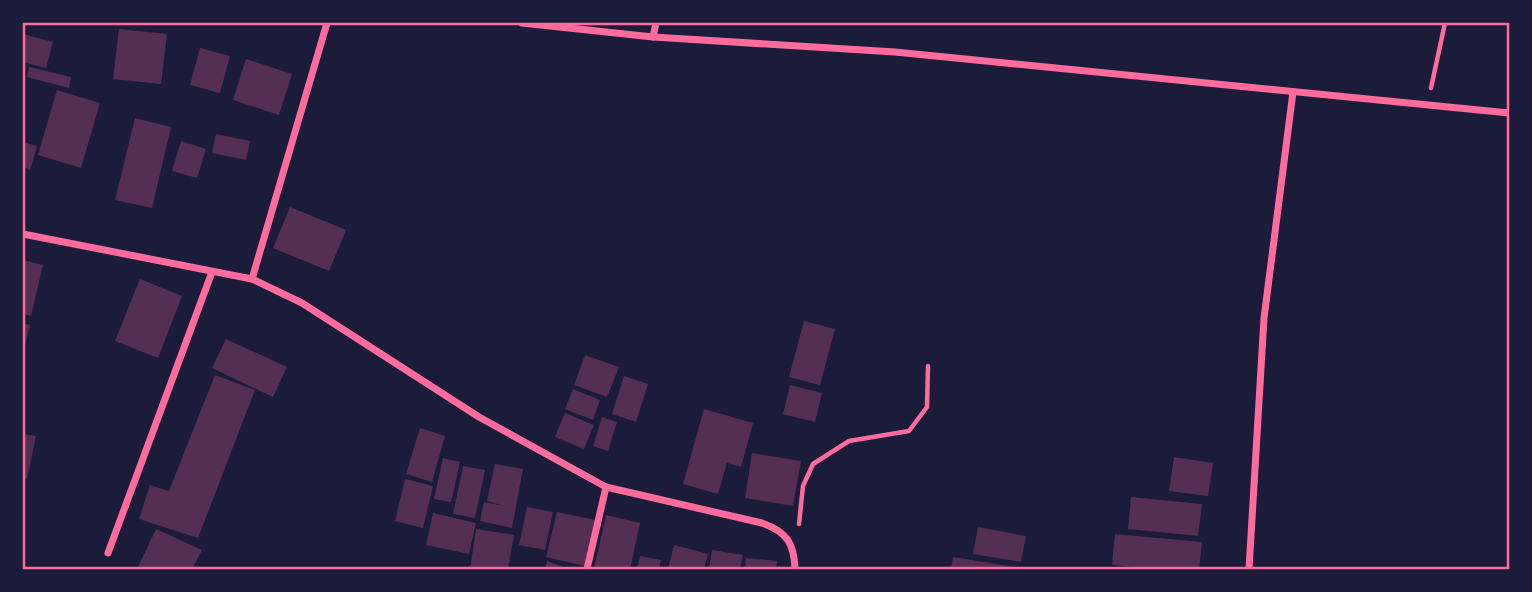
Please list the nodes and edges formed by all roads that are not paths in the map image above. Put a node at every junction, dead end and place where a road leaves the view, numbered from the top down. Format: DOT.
graph roads {
  1 [pos="327,23"];
  2 [pos="522,23"];
  3 [pos="656,23"];
  4 [pos="653,37"];
  5 [pos="1293,92"];
  6 [pos="1509,113"];
  7 [pos="23,234"];
  8 [pos="212,272"];
  9 [pos="252,279"];
  10 [pos="606,487"];
  11 [pos="108,553"];
  12 [pos="587,569"];
  13 [pos="795,569"];
  14 [pos="1249,569"];
  1 -- 9 [label="street"];
  2 -- 4 [label="street"];
  3 -- 4 [label="street"];
  4 -- 5 [label="street"];
  5 -- 6 [label="street"];
  5 -- 14 [label="street"];
  7 -- 8 [label="street"];
  8 -- 9 [label="street"];
  8 -- 11 [label="street"];
  9 -- 10 [label="street"];
  10 -- 12 [label="street"];
  10 -- 13 [label="street"];
}
